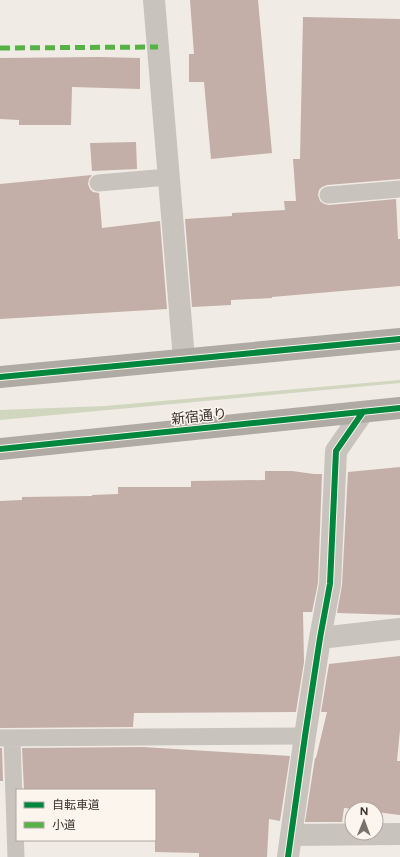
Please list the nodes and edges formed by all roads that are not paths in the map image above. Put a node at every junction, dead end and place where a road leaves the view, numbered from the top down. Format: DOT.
graph roads {
  1 [pos="154,0"];
  2 [pos="168,177"];
  3 [pos="98,183"];
  4 [pos="400,189"];
  5 [pos="328,195"];
  6 [pos="400,339"];
  7 [pos="184,359"];
  8 [pos="0,377"];
  9 [pos="400,408"];
  10 [pos="363,412"];
  11 [pos="0,449"];
  12 [pos="400,629"];
  13 [pos="320,638"];
  14 [pos="305,736"];
  15 [pos="6,738"];
  16 [pos="400,834"];
  17 [pos="291,835"];
  18 [pos="16,857"];
  19 [pos="288,857"];
  1 -- 2 [label="street"];
  2 -- 3 [label="lane"];
  2 -- 7 [label="street"];
  4 -- 5 [label="lane"];
  6 -- 7 [label="highway"];
  7 -- 8 [label="highway"];
  9 -- 10 [label="highway, 新宿通り"];
  10 -- 11 [label="highway, 新宿通り"];
  10 -- 13 [label="street"];
  12 -- 13 [label="street"];
  13 -- 14 [label="street"];
  14 -- 15 [label="lane"];
  14 -- 17 [label="street"];
  15 -- 18 [label="lane"];
  16 -- 17 [label="street"];
  17 -- 19 [label="street"];
}
